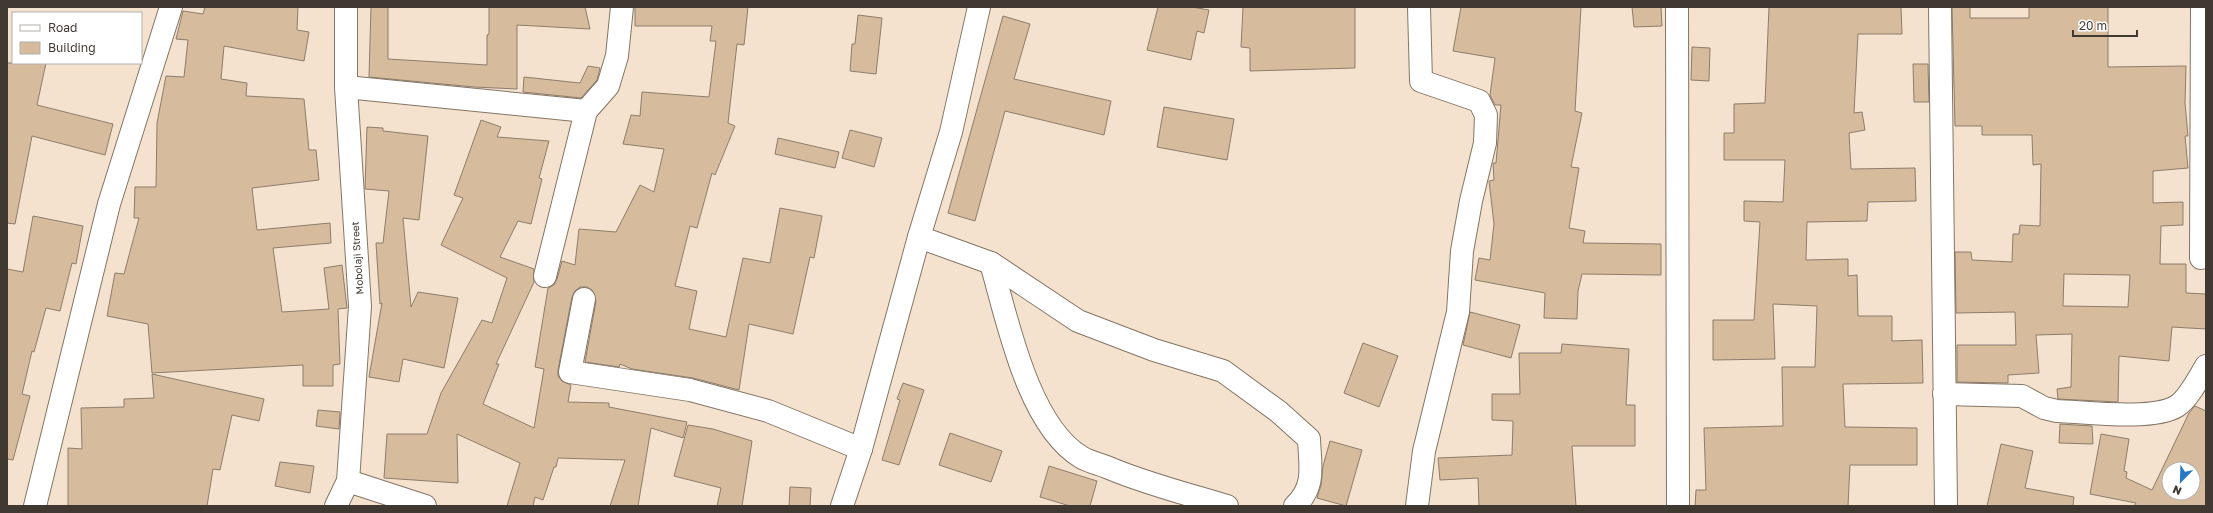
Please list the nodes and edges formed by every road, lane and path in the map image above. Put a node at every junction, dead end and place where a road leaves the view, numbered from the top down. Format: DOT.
graph roads {
  1 [pos="171,7"];
  2 [pos="346,7"];
  3 [pos="622,7"];
  4 [pos="979,7"];
  5 [pos="1419,7"];
  6 [pos="1677,7"];
  7 [pos="1940,7"];
  8 [pos="2202,7"];
  9 [pos="346,87"];
  10 [pos="586,112"];
  11 [pos="919,237"];
  12 [pos="2201,258"];
  13 [pos="991,263"];
  14 [pos="545,276"];
  15 [pos="584,299"];
  16 [pos="2206,366"];
  17 [pos="1944,394"];
  18 [pos="860,449"];
  19 [pos="348,481"];
  20 [pos="35,506"];
  21 [pos="336,506"];
  22 [pos="425,506"];
  23 [pos="842,506"];
  24 [pos="1227,506"];
  25 [pos="1295,506"];
  26 [pos="1417,506"];
  27 [pos="1678,506"];
  28 [pos="1946,506"];
  1 -- 20 [label="street"];
  2 -- 9 [label="street, Mobolaji Street"];
  3 -- 10 [label="street"];
  4 -- 11 [label="street"];
  5 -- 26 [label="street"];
  6 -- 27 [label="street"];
  7 -- 17 [label="street"];
  8 -- 12 [label="street"];
  9 -- 10 [label="street"];
  9 -- 19 [label="street, Mobolaji Street"];
  10 -- 14 [label="street"];
  11 -- 13 [label="street"];
  11 -- 18 [label="street"];
  13 -- 24 [label="street"];
  13 -- 25 [label="street"];
  15 -- 18 [label="street"];
  16 -- 17 [label="street"];
  17 -- 28 [label="street"];
  18 -- 23 [label="street"];
  19 -- 21 [label="street, Mobolaji Street"];
  19 -- 22 [label="street"];
}
